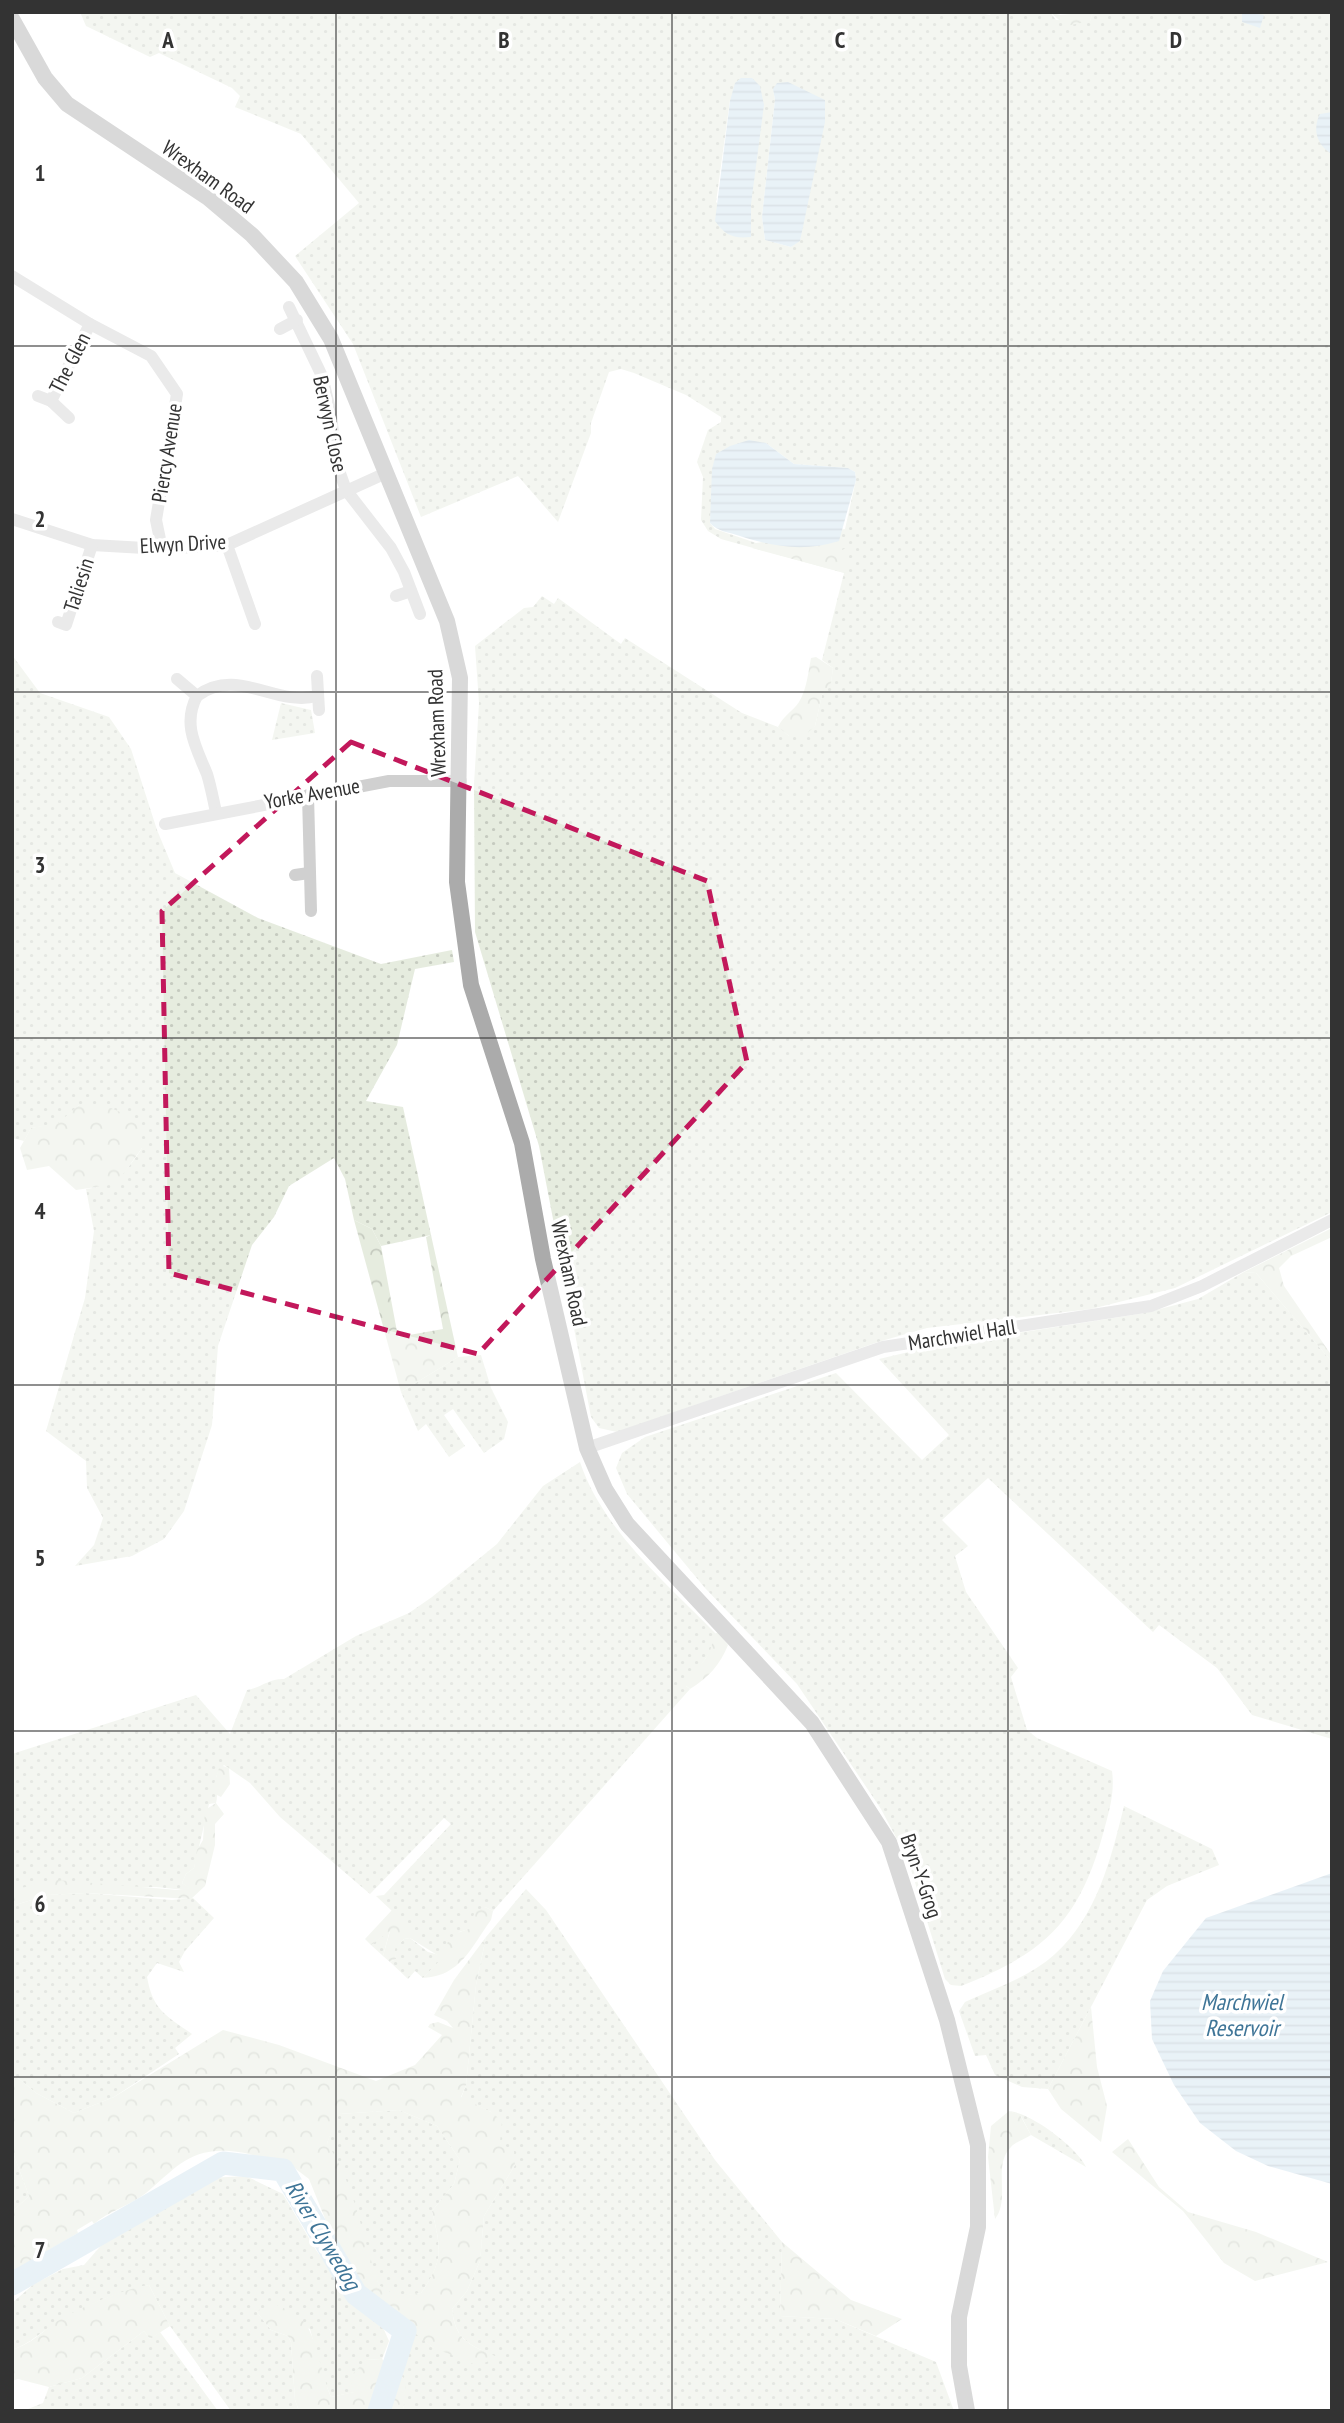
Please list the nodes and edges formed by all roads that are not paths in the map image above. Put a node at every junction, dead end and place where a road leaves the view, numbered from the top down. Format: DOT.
graph roads {
  1 [pos="12,19"];
  2 [pos="12,276"];
  3 [pos="289,307"];
  4 [pos="297,320"];
  5 [pos="90,324"];
  6 [pos="280,328"];
  7 [pos="38,396"];
  8 [pos="51,401"];
  9 [pos="69,418"];
  10 [pos="386,473"];
  11 [pos="346,490"];
  12 [pos="12,519"];
  13 [pos="92,545"];
  14 [pos="227,545"];
  15 [pos="162,549"];
  16 [pos="411,591"];
  17 [pos="396,596"];
  18 [pos="420,614"];
  19 [pos="254,624"];
  20 [pos="66,625"];
  21 [pos="317,676"];
  22 [pos="177,679"];
  23 [pos="197,696"];
  24 [pos="317,696"];
  25 [pos="319,710"];
  26 [pos="461,781"];
  27 [pos="308,795"];
  28 [pos="216,812"];
  29 [pos="165,824"];
  30 [pos="309,873"];
  31 [pos="295,874"];
  32 [pos="311,911"];
  33 [pos="1332,1220"];
  34 [pos="587,1448"];
  35 [pos="967,2411"];
  1 -- 10 [label="main road, Wrexham Road"];
  2 -- 5 [label="street, Piercy Avenue"];
  3 -- 4 [label="street, Berwyn Close"];
  4 -- 6 [label="street"];
  4 -- 11 [label="street, Berwyn Close"];
  5 -- 8 [label="street, The Glen"];
  5 -- 15 [label="street, Piercy Avenue"];
  7 -- 8 [label="street, The Glen"];
  8 -- 9 [label="street, The Glen"];
  10 -- 11 [label="street, Elwyn Drive"];
  10 -- 26 [label="main road, Wrexham Road"];
  11 -- 14 [label="street, Elwyn Drive"];
  11 -- 16 [label="street"];
  12 -- 13 [label="street, Elwyn Drive"];
  13 -- 15 [label="street, Elwyn Drive"];
  13 -- 20 [label="street, Taliesin"];
  14 -- 15 [label="street, Elwyn Drive"];
  14 -- 19 [label="street"];
  16 -- 17 [label="street"];
  16 -- 18 [label="street"];
  21 -- 24 [label="street"];
  22 -- 23 [label="street"];
  23 -- 24 [label="street"];
  23 -- 28 [label="street"];
  24 -- 25 [label="street"];
  26 -- 27 [label="street, Yorke Avenue"];
  26 -- 34 [label="main road, Wrexham Road"];
  27 -- 28 [label="street, Yorke Avenue"];
  27 -- 30 [label="street"];
  28 -- 29 [label="street, Yorke Avenue"];
  30 -- 31 [label="street"];
  30 -- 32 [label="street"];
  33 -- 34 [label="street, Marchwiel Hall"];
  34 -- 35 [label="main road, Bryn-Y-Grog"];
}
